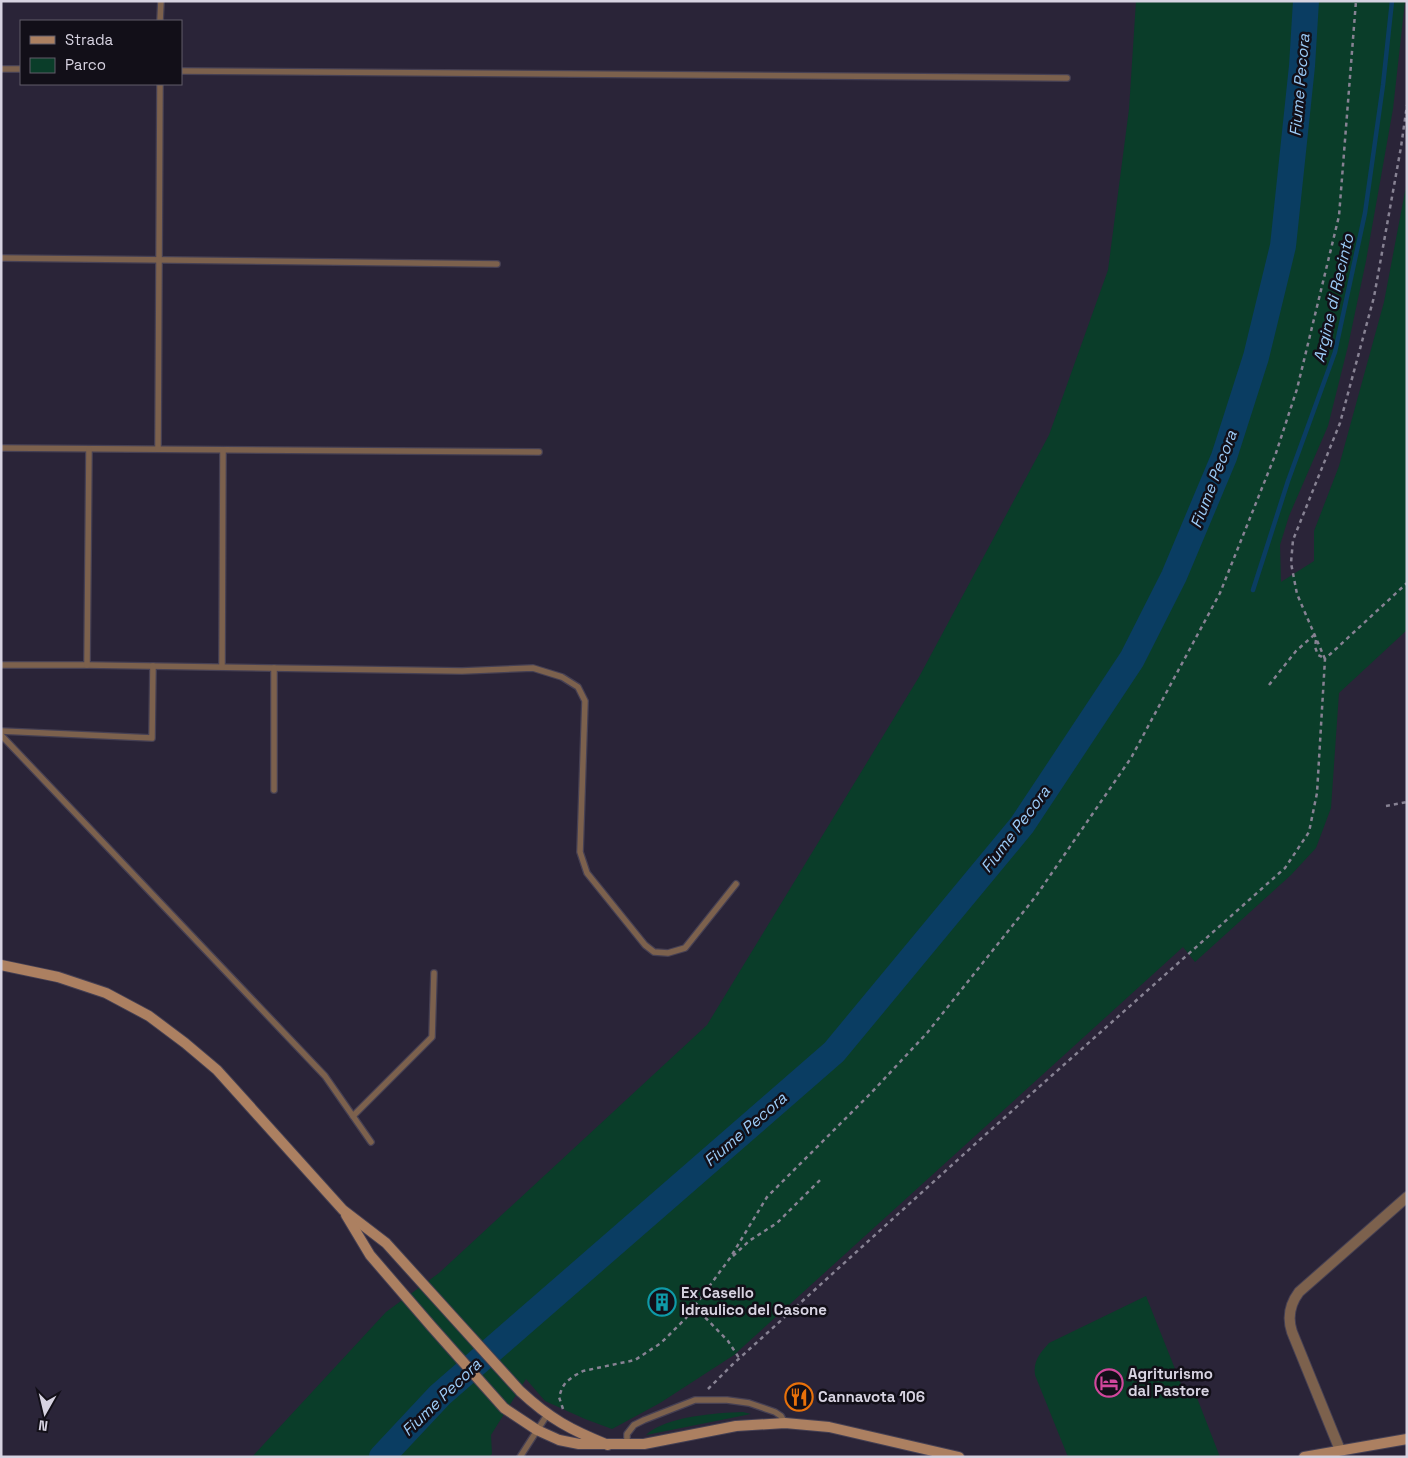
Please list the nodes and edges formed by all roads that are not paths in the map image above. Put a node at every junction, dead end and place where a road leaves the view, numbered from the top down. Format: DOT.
graph roads {
  1 [pos="160,1"];
  2 [pos="160,20"];
  3 [pos="1,69"];
  4 [pos="20,69"];
  5 [pos="182,71"];
  6 [pos="1067,78"];
  7 [pos="160,85"];
  8 [pos="1,258"];
  9 [pos="159,260"];
  10 [pos="497,264"];
  11 [pos="1,448"];
  12 [pos="90,449"];
  13 [pos="158,450"];
  14 [pos="223,450"];
  15 [pos="539,452"];
  16 [pos="1,665"];
  17 [pos="87,665"];
  18 [pos="153,666"];
  19 [pos="222,667"];
  20 [pos="274,668"];
  21 [pos="1,733"];
  22 [pos="274,790"];
  23 [pos="736,884"];
  24 [pos="1,965"];
  25 [pos="434,973"];
  26 [pos="353,1116"];
  27 [pos="371,1142"];
  28 [pos="1407,1197"];
  29 [pos="343,1210"];
  30 [pos="547,1414"];
  31 [pos="785,1423"];
  32 [pos="537,1430"];
  33 [pos="1407,1439"];
  34 [pos="608,1445"];
  35 [pos="627,1445"];
  36 [pos="1340,1450"];
  37 [pos="520,1457"];
  38 [pos="959,1457"];
  39 [pos="1304,1457"];
  1 -- 2 [label="lane"];
  3 -- 4 [label="lane"];
  5 -- 6 [label="lane"];
  7 -- 9 [label="lane"];
  8 -- 9 [label="lane"];
  9 -- 10 [label="lane"];
  9 -- 13 [label="lane"];
  11 -- 12 [label="lane"];
  12 -- 13 [label="lane"];
  12 -- 17 [label="lane"];
  13 -- 14 [label="lane"];
  14 -- 15 [label="lane"];
  14 -- 19 [label="lane"];
  16 -- 17 [label="lane"];
  17 -- 18 [label="lane"];
  18 -- 19 [label="lane"];
  18 -- 21 [label="lane"];
  19 -- 20 [label="lane"];
  20 -- 22 [label="lane"];
  20 -- 23 [label="lane"];
  21 -- 26 [label="lane"];
  24 -- 29 [label="street"];
  25 -- 26 [label="lane"];
  26 -- 27 [label="lane"];
  28 -- 36 [label="street"];
  29 -- 30 [label="street"];
  29 -- 32 [label="street"];
  30 -- 32 [label="lane"];
  30 -- 34 [label="street"];
  31 -- 35 [label="street"];
  31 -- 35 [label="lane"];
  31 -- 38 [label="street"];
  32 -- 34 [label="street"];
  32 -- 37 [label="lane"];
  33 -- 36 [label="street"];
  34 -- 35 [label="street"];
  36 -- 39 [label="street"];
}
